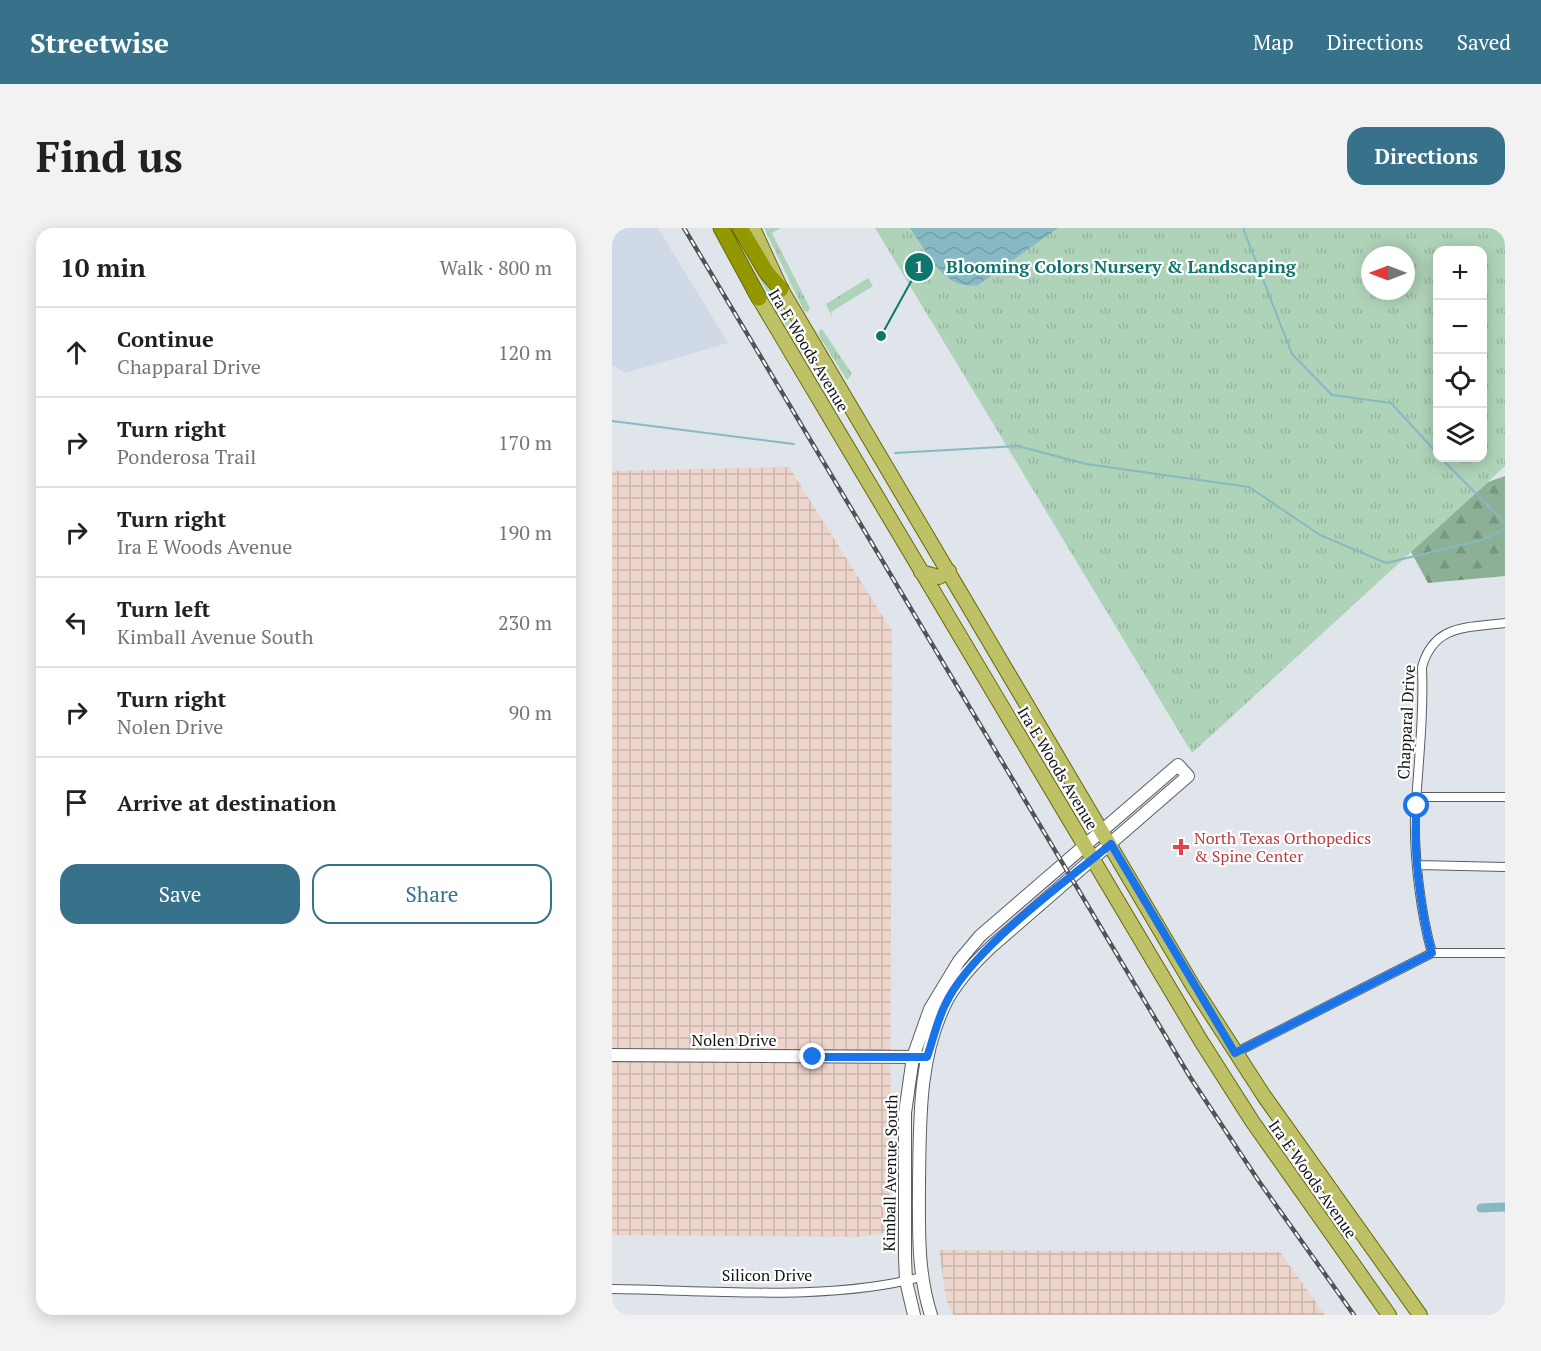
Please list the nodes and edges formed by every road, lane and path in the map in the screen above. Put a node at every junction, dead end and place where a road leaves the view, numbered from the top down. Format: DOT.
graph roads {
  1 [pos="713,228"];
  2 [pos="720,228"];
  3 [pos="740,228"];
  4 [pos="753,228"];
  5 [pos="781,289"];
  6 [pos="759,298"];
  7 [pos="921,572"];
  8 [pos="949,572"];
  9 [pos="1505,622"];
  10 [pos="1418,797"];
  11 [pos="1505,797"];
  12 [pos="1102,830"];
  13 [pos="1111,844"];
  14 [pos="1084,845"];
  15 [pos="1094,859"];
  16 [pos="1418,865"];
  17 [pos="1505,867"];
  18 [pos="1432,953"];
  19 [pos="1505,953"];
  20 [pos="967,961"];
  21 [pos="1235,1053"];
  22 [pos="612,1055"];
  23 [pos="913,1057"];
  24 [pos="927,1057"];
  25 [pos="1346,1212"];
  26 [pos="1326,1226"];
  27 [pos="921,1276"];
  28 [pos="906,1281"];
  29 [pos="612,1288"];
  30 [pos="914,1315"];
  31 [pos="931,1315"];
  32 [pos="1389,1315"];
  33 [pos="1420,1315"];
  1 -- 6 [label="main road, Ira E Woods Avenue"];
  2 -- 6 [label="highway"];
  3 -- 5 [label="highway"];
  4 -- 5 [label="main road, Ira E Woods Avenue"];
  5 -- 8 [label="main road, Ira E Woods Avenue"];
  6 -- 7 [label="main road, Ira E Woods Avenue"];
  7 -- 8 [label="main road"];
  7 -- 14 [label="main road, Ira E Woods Avenue"];
  8 -- 12 [label="main road, Ira E Woods Avenue"];
  9 -- 10 [label="street, Chapparal Drive"];
  10 -- 11 [label="street"];
  10 -- 16 [label="street, Chapparal Drive"];
  12 -- 13 [label="main road, Ira E Woods Avenue"];
  12 -- 13 [label="main road, Kimball Avenue South"];
  12 -- 14 [label="main road, Kimball Avenue South"];
  13 -- 15 [label="main road, Kimball Avenue South"];
  13 -- 21 [label="main road, Ira E Woods Avenue"];
  14 -- 15 [label="main road, Ira E Woods Avenue"];
  14 -- 20 [label="main road, Kimball Avenue South"];
  15 -- 20 [label="main road, Kimball Avenue South"];
  15 -- 26 [label="main road, Ira E Woods Avenue"];
  16 -- 17 [label="street"];
  16 -- 18 [label="street, Chapparal Drive"];
  18 -- 19 [label="street"];
  18 -- 21 [label="street"];
  20 -- 23 [label="main road, Kimball Avenue South"];
  20 -- 24 [label="main road, Kimball Avenue South"];
  21 -- 25 [label="main road, Ira E Woods Avenue"];
  22 -- 23 [label="main road, Nolen Drive"];
  23 -- 24 [label="main road, Nolen Drive"];
  23 -- 28 [label="main road, Kimball Avenue South"];
  24 -- 27 [label="main road, Kimball Avenue South"];
  25 -- 26 [label="main road"];
  25 -- 33 [label="main road, Ira E Woods Avenue"];
  26 -- 32 [label="main road, Ira E Woods Avenue"];
  27 -- 28 [label="street, Silicon Drive"];
  27 -- 31 [label="main road, Kimball Avenue South"];
  28 -- 29 [label="street, Silicon Drive"];
  28 -- 30 [label="main road, Kimball Avenue South"];
}
